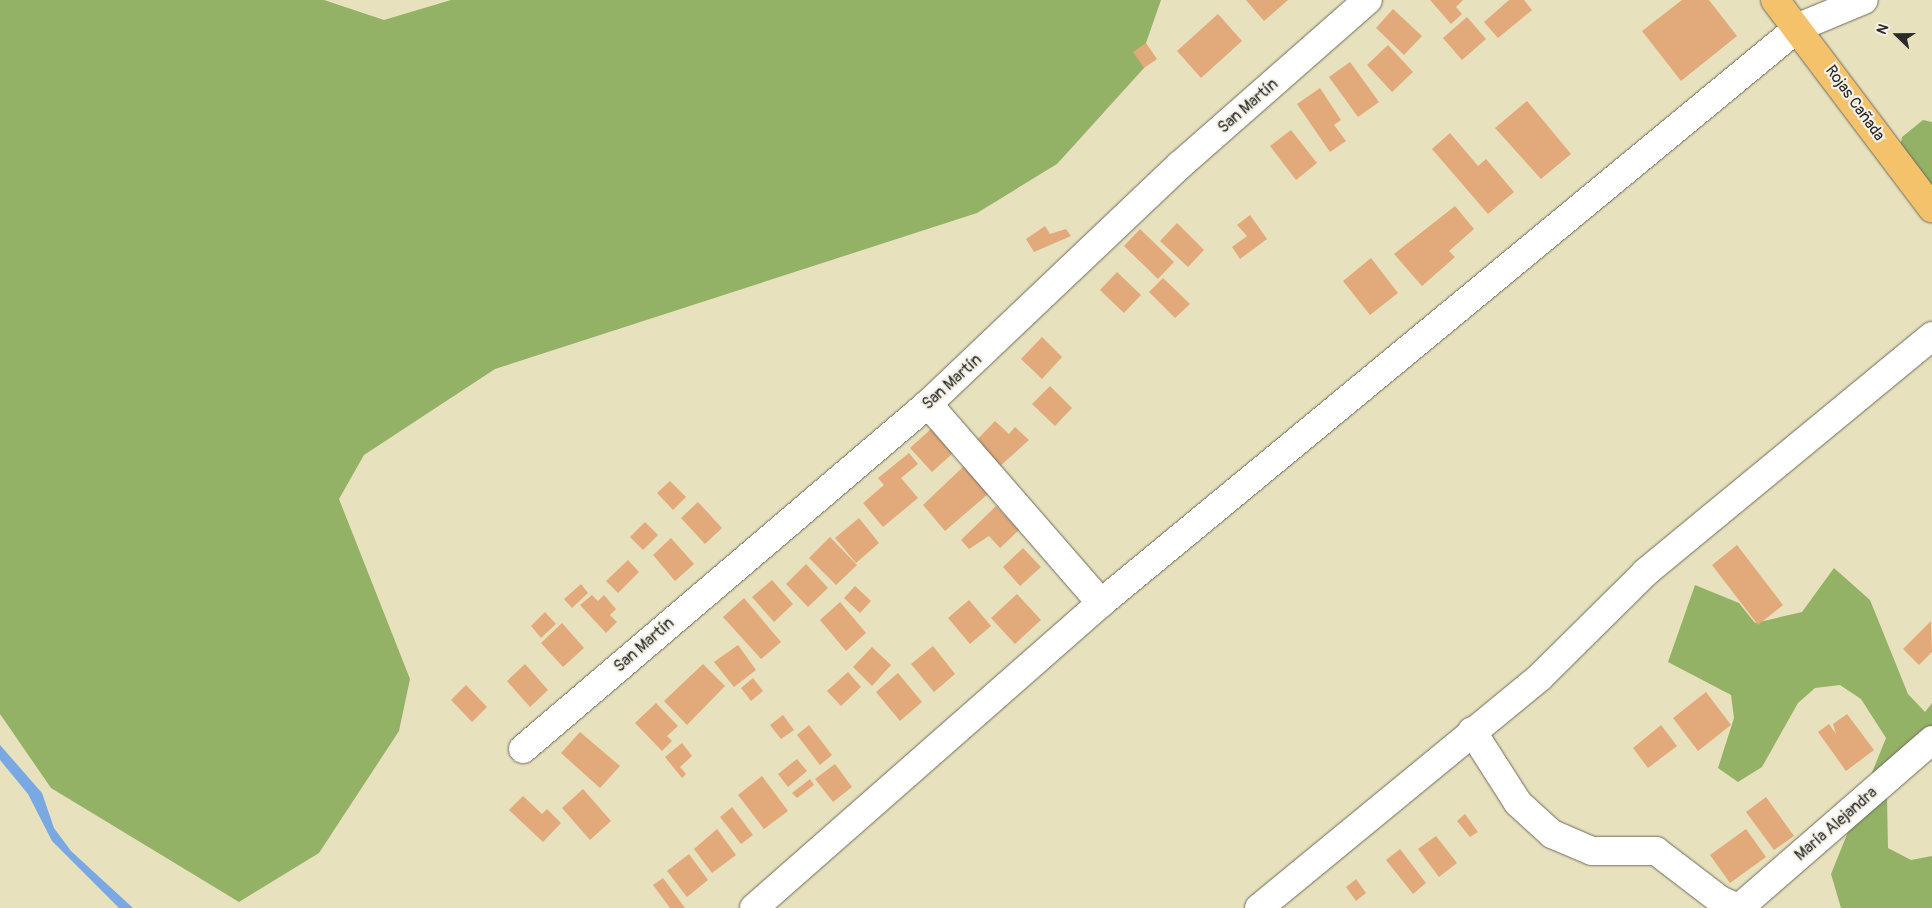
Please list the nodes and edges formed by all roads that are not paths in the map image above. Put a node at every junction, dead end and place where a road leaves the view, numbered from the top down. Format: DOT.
graph roads {
  1 [pos="1368,0"];
  2 [pos="1775,0"];
  3 [pos="1864,0"];
  4 [pos="1799,27"];
  5 [pos="1932,208"];
  6 [pos="1932,336"];
  7 [pos="928,404"];
  8 [pos="1101,603"];
  9 [pos="1472,732"];
  10 [pos="1932,740"];
  11 [pos="522,749"];
  12 [pos="754,908"];
  13 [pos="1259,908"];
  14 [pos="1739,908"];
  1 -- 7 [label="street, San Martín"];
  2 -- 4 [label="main road, Rojas Cañada"];
  3 -- 4 [label="street"];
  4 -- 5 [label="main road, Rojas Cañada"];
  4 -- 8 [label="street"];
  6 -- 9 [label="street"];
  7 -- 8 [label="street"];
  7 -- 11 [label="street, San Martín"];
  8 -- 12 [label="street"];
  9 -- 13 [label="street"];
  9 -- 14 [label="street"];
  10 -- 14 [label="street, María Alejandra"];
}
